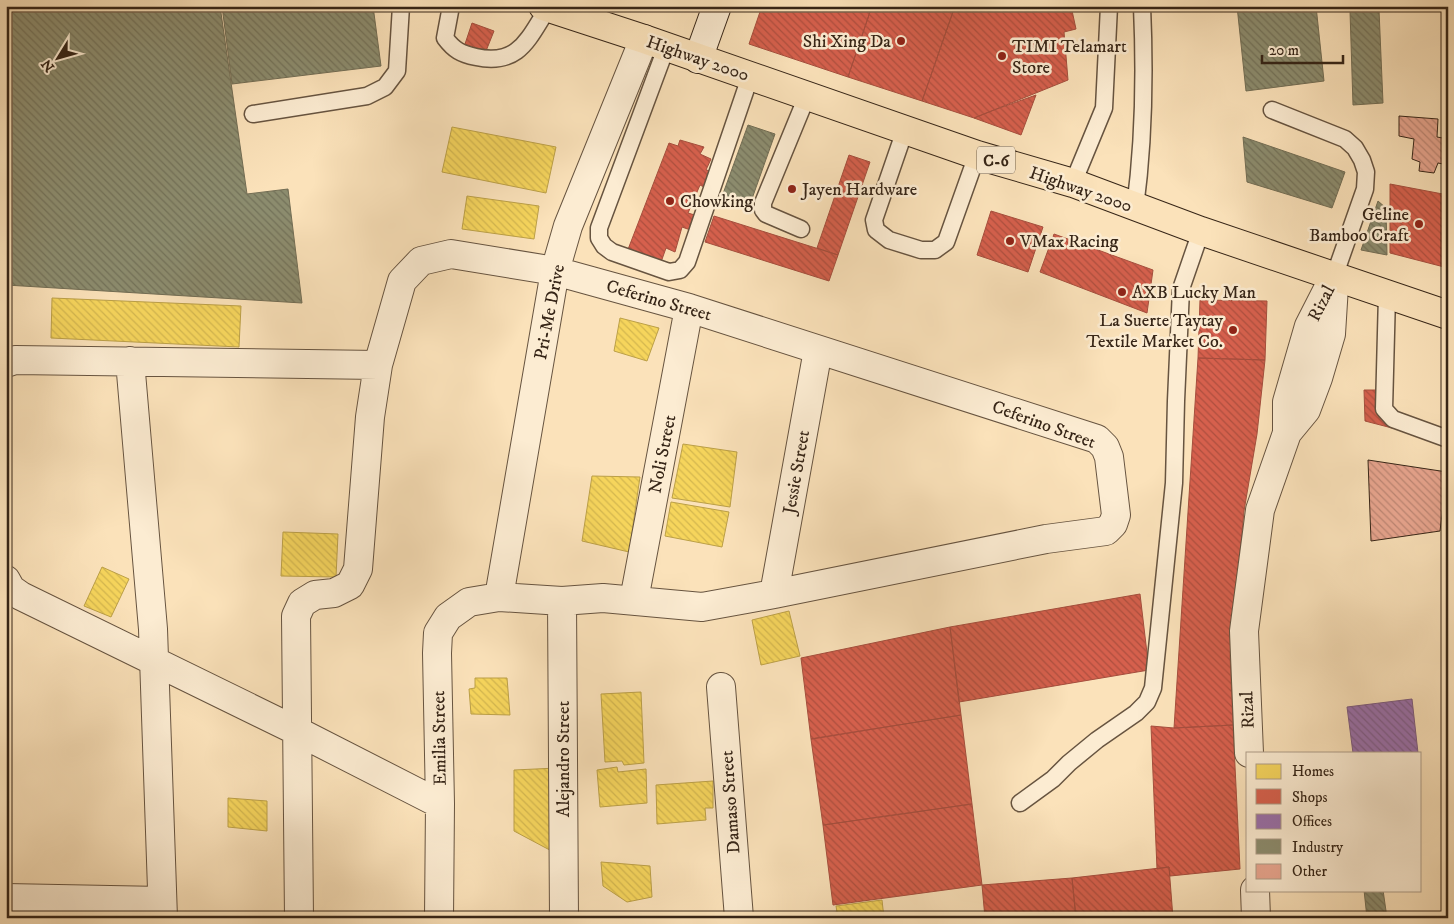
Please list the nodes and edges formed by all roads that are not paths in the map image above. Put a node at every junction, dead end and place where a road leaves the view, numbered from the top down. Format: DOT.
graph roads {
  1 [pos="401,6"];
  2 [pos="451,6"];
  3 [pos="718,6"];
  4 [pos="1109,6"];
  5 [pos="1142,6"];
  6 [pos="546,7"];
  7 [pos="655,43"];
  8 [pos="698,58"];
  9 [pos="750,77"];
  10 [pos="807,96"];
  11 [pos="1272,110"];
  12 [pos="253,114"];
  13 [pos="905,130"];
  14 [pos="977,155"];
  15 [pos="1073,183"];
  16 [pos="1135,208"];
  17 [pos="802,229"];
  18 [pos="1201,231"];
  19 [pos="555,271"];
  20 [pos="1334,277"];
  21 [pos="1387,295"];
  22 [pos="689,308"];
  23 [pos="1448,315"];
  24 [pos="818,350"];
  25 [pos="130,361"];
  26 [pos="6,363"];
  27 [pos="378,365"];
  28 [pos="1448,438"];
  29 [pos="6,580"];
  30 [pos="774,594"];
  31 [pos="499,597"];
  32 [pos="634,600"];
  33 [pos="562,601"];
  34 [pos="155,660"];
  35 [pos="721,687"];
  36 [pos="297,731"];
  37 [pos="1249,752"];
  38 [pos="440,804"];
  39 [pos="1020,804"];
  40 [pos="1255,892"];
  41 [pos="6,898"];
  42 [pos="163,910"];
  43 [pos="299,918"];
  44 [pos="439,918"];
  45 [pos="564,918"];
  46 [pos="738,918"];
  47 [pos="1256,918"];
  1 -- 12 [label="lane"];
  2 -- 6 [label="lane"];
  3 -- 8 [label="street"];
  4 -- 15 [label="lane"];
  5 -- 16 [label="lane"];
  6 -- 7 [label="main road, Highway 2000 / C-6"];
  7 -- 8 [label="main road, Highway 2000 / C-6"];
  7 -- 9 [label="lane"];
  7 -- 19 [label="street, Pri-Me Drive"];
  8 -- 9 [label="main road, Highway 2000 / C-6"];
  9 -- 10 [label="main road, Highway 2000 / C-6"];
  10 -- 13 [label="main road, Highway 2000 / C-6"];
  10 -- 17 [label="lane"];
  11 -- 20 [label="lane"];
  13 -- 14 [label="main road, Highway 2000 / C-6"];
  13 -- 14 [label="lane"];
  14 -- 15 [label="main road, Highway 2000 / C-6"];
  15 -- 16 [label="main road, Highway 2000 / C-6"];
  16 -- 18 [label="main road, Highway 2000 / C-6"];
  18 -- 20 [label="main road, Highway 2000 / C-6"];
  18 -- 39 [label="lane"];
  19 -- 22 [label="street, Ceferino Street"];
  19 -- 27 [label="street, Ceferino Street"];
  19 -- 31 [label="street, Pri-Me Drive"];
  20 -- 21 [label="main road, Highway 2000 / C-6"];
  20 -- 37 [label="street, Rizal"];
  21 -- 23 [label="main road, Highway 2000 / C-6"];
  21 -- 28 [label="lane"];
  22 -- 24 [label="street, Ceferino Street"];
  22 -- 32 [label="street, Noli Street"];
  24 -- 30 [label="street, Jessie Street"];
  24 -- 30 [label="street, Ceferino Street"];
  25 -- 26 [label="street"];
  25 -- 27 [label="street"];
  25 -- 34 [label="street"];
  27 -- 36 [label="street"];
  29 -- 34 [label="street"];
  30 -- 32 [label="street, Ceferino Street"];
  31 -- 33 [label="street, Ceferino Street"];
  31 -- 38 [label="street, Emilia Street"];
  32 -- 33 [label="street, Ceferino Street"];
  33 -- 45 [label="street, Alejandro Street"];
  34 -- 36 [label="street"];
  34 -- 42 [label="street"];
  35 -- 46 [label="street, Damaso Street"];
  36 -- 38 [label="street"];
  36 -- 43 [label="street"];
  38 -- 44 [label="street, Emilia Street"];
  40 -- 47 [label="street"];
  41 -- 42 [label="street"];
}
